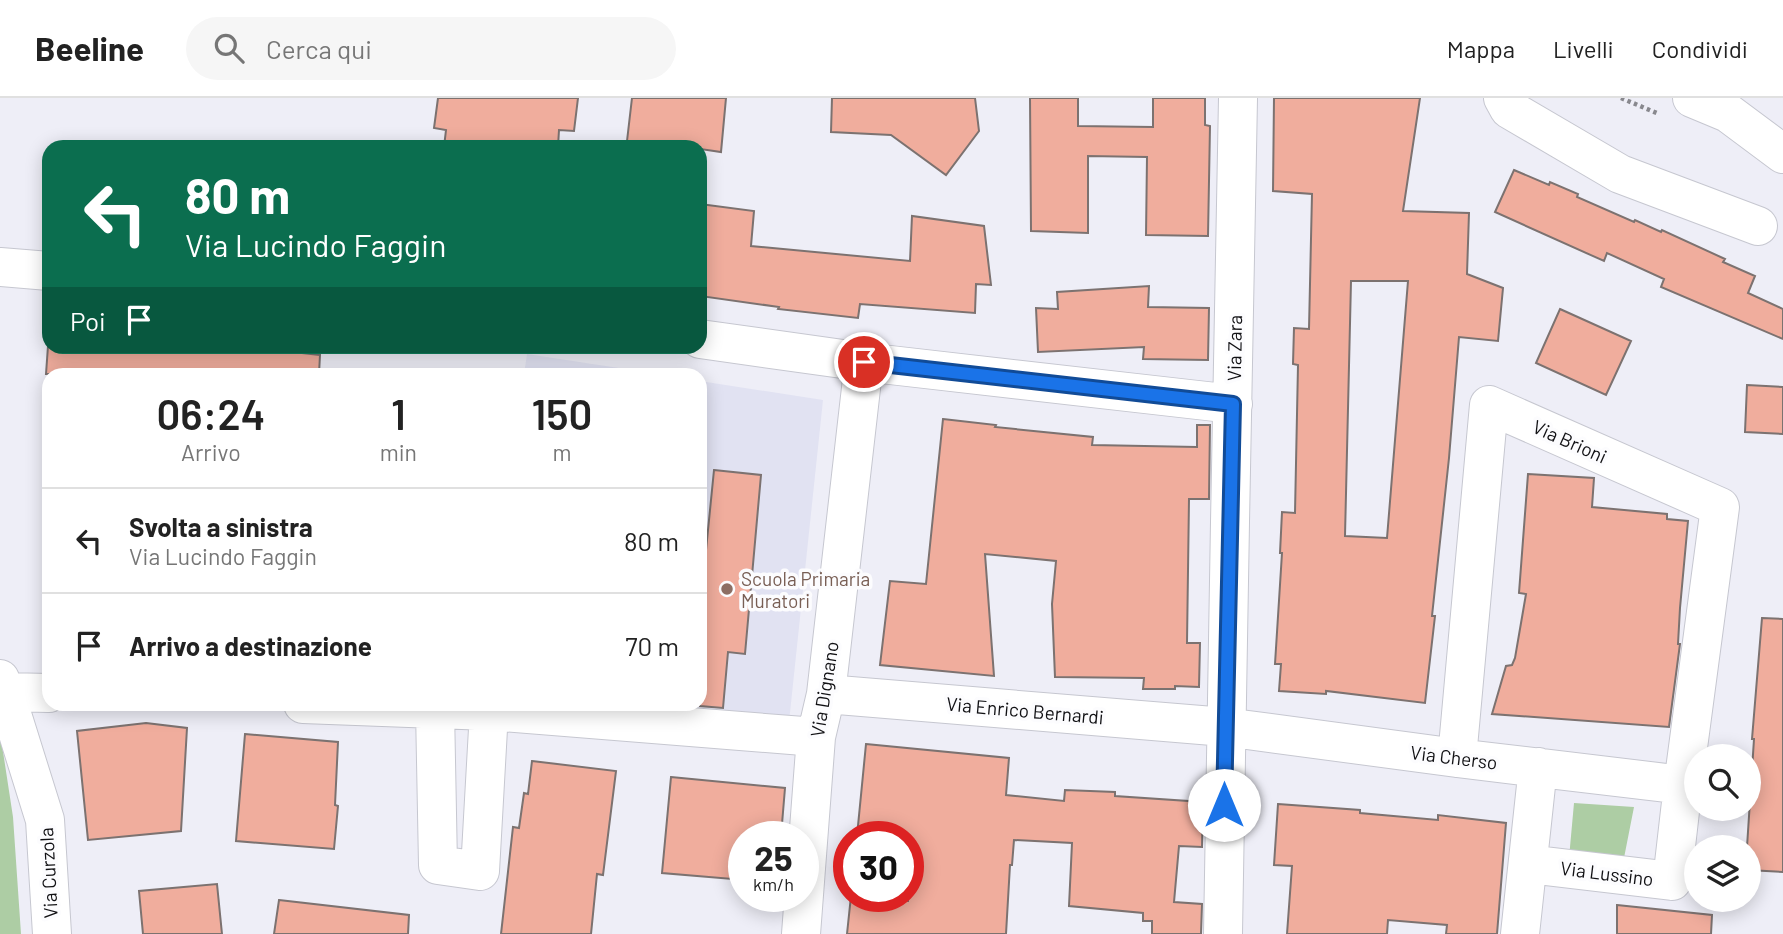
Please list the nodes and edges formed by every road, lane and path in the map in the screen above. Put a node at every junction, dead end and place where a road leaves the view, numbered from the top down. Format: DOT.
graph roads {
  1 [pos="1238,98"];
  2 [pos="1503,98"];
  3 [pos="1692,98"];
  4 [pos="1728,113"];
  5 [pos="1783,122"];
  6 [pos="1783,153"];
  7 [pos="1758,226"];
  8 [pos="0,267"];
  9 [pos="42,270"];
  10 [pos="707,340"];
  11 [pos="864,362"];
  12 [pos="1233,404"];
  13 [pos="3,685"];
  14 [pos="42,692"];
  15 [pos="825,694"];
  16 [pos="435,711"];
  17 [pos="471,711"];
  18 [pos="489,712"];
  19 [pos="1225,727"];
  20 [pos="816,737"];
  21 [pos="1457,758"];
  22 [pos="1538,767"];
  23 [pos="1683,785"];
  24 [pos="1528,864"];
  25 [pos="51,934"];
  26 [pos="801,934"];
  27 [pos="1223,934"];
  28 [pos="1521,934"];
  1 -- 12 [label="street, Via Zara"];
  2 -- 7 [label="street"];
  3 -- 4 [label="street"];
  4 -- 5 [label="street"];
  4 -- 6 [label="street"];
  8 -- 9 [label="street"];
  10 -- 11 [label="street"];
  11 -- 12 [label="street"];
  11 -- 15 [label="street, Via Dignano"];
  12 -- 19 [label="street, Via Zara"];
  13 -- 14 [label="street"];
  13 -- 25 [label="street, Via Curzola"];
  15 -- 19 [label="street, Via Enrico Bernardi"];
  15 -- 20 [label="street, Via Dignano"];
  16 -- 18 [label="street"];
  17 -- 18 [label="street"];
  18 -- 20 [label="street"];
  19 -- 21 [label="street, Via Cherso"];
  19 -- 27 [label="street, Via Zara"];
  20 -- 26 [label="street, Via Dignano"];
  21 -- 22 [label="street, Via Cherso"];
  21 -- 23 [label="street, Via Brioni"];
  22 -- 23 [label="street, Via Cherso"];
  22 -- 24 [label="street"];
  23 -- 24 [label="street, Via Lussino"];
  24 -- 28 [label="street"];
}
